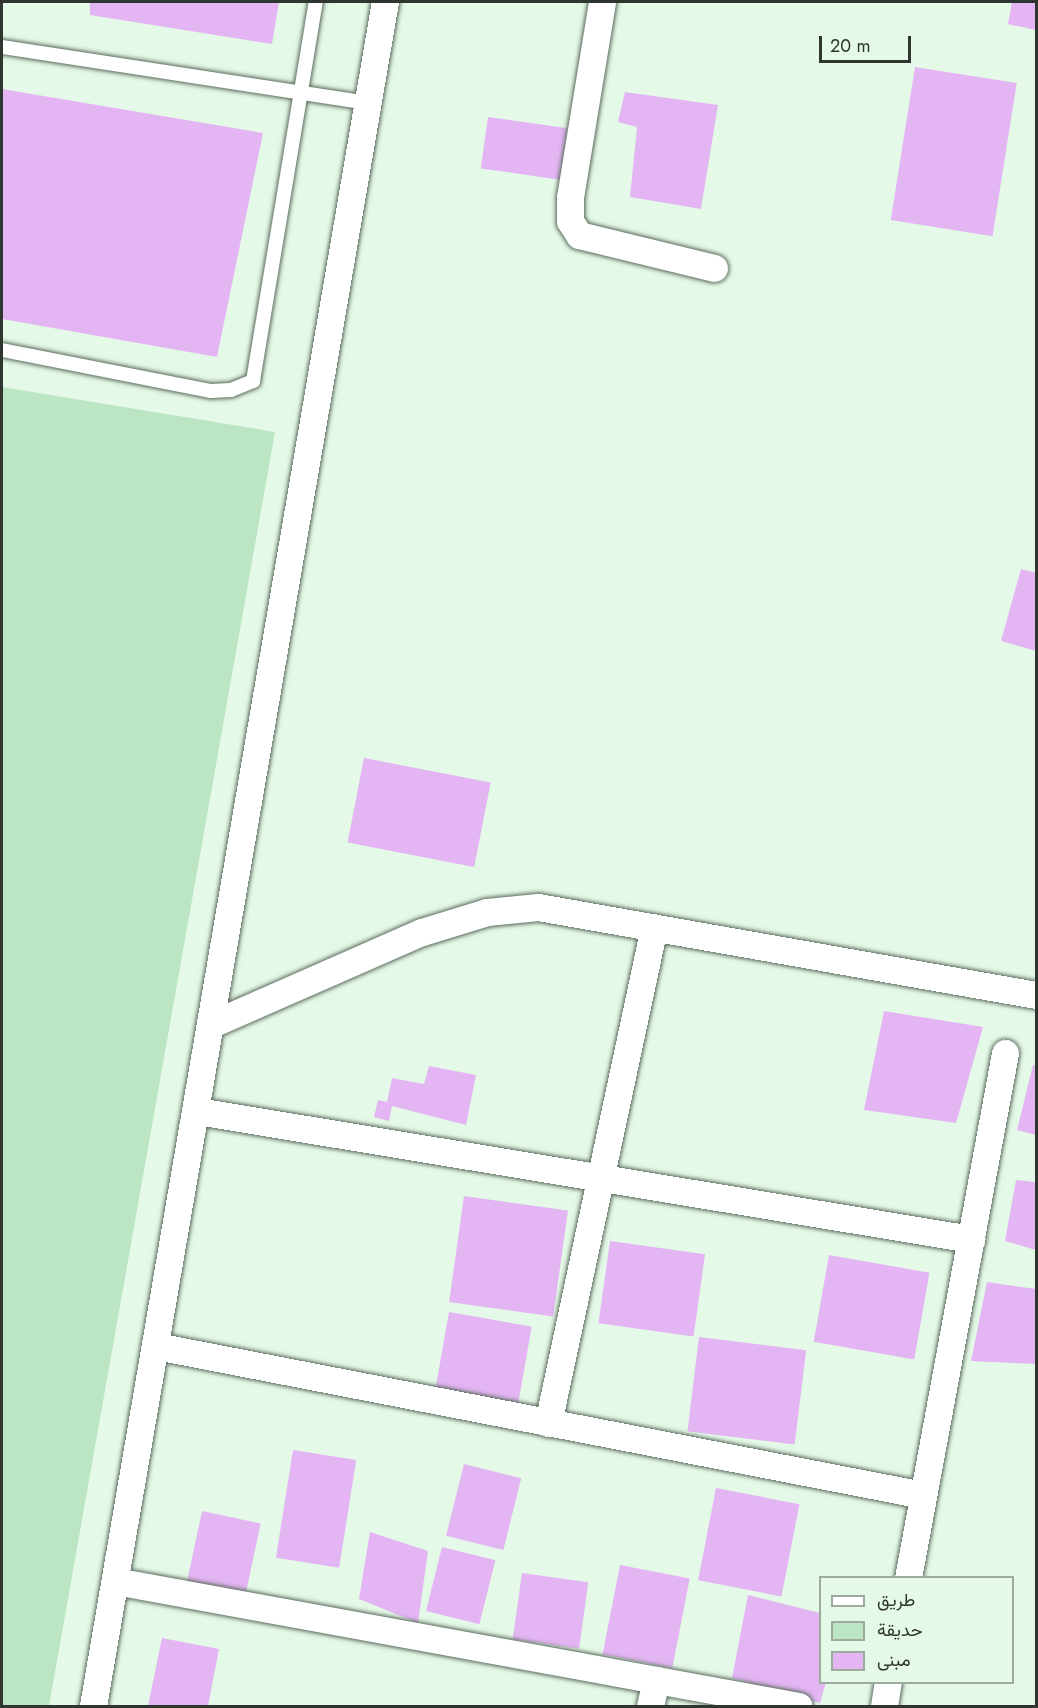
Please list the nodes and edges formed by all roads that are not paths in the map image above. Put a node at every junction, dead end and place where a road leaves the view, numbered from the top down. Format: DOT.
graph roads {
  1 [pos="316,2"];
  2 [pos="385,2"];
  3 [pos="602,2"];
  4 [pos="2,47"];
  5 [pos="299,93"];
  6 [pos="368,103"];
  7 [pos="714,267"];
  8 [pos="2,350"];
  9 [pos="654,927"];
  10 [pos="1036,995"];
  11 [pos="212,1024"];
  12 [pos="1005,1053"];
  13 [pos="197,1111"];
  14 [pos="601,1178"];
  15 [pos="971,1239"];
  16 [pos="156,1346"];
  17 [pos="548,1423"];
  18 [pos="923,1495"];
  19 [pos="908,1576"];
  20 [pos="115,1581"];
  21 [pos="656,1680"];
  22 [pos="888,1684"];
  23 [pos="93,1707"];
  24 [pos="650,1707"];
  25 [pos="799,1707"];
  26 [pos="884,1707"];
  1 -- 5 [label="lane"];
  2 -- 6 [label="street"];
  3 -- 7 [label="street"];
  4 -- 5 [label="lane"];
  5 -- 6 [label="lane"];
  5 -- 8 [label="lane"];
  6 -- 11 [label="street"];
  9 -- 10 [label="street"];
  9 -- 11 [label="street"];
  9 -- 14 [label="street"];
  11 -- 13 [label="street"];
  12 -- 15 [label="street"];
  13 -- 14 [label="street"];
  13 -- 16 [label="street"];
  14 -- 15 [label="street"];
  14 -- 17 [label="street"];
  15 -- 18 [label="street"];
  16 -- 17 [label="street"];
  16 -- 20 [label="street"];
  17 -- 18 [label="street"];
  18 -- 19 [label="street"];
  20 -- 21 [label="street"];
  20 -- 23 [label="street"];
  21 -- 24 [label="street"];
  21 -- 25 [label="street"];
  22 -- 26 [label="street"];
}
